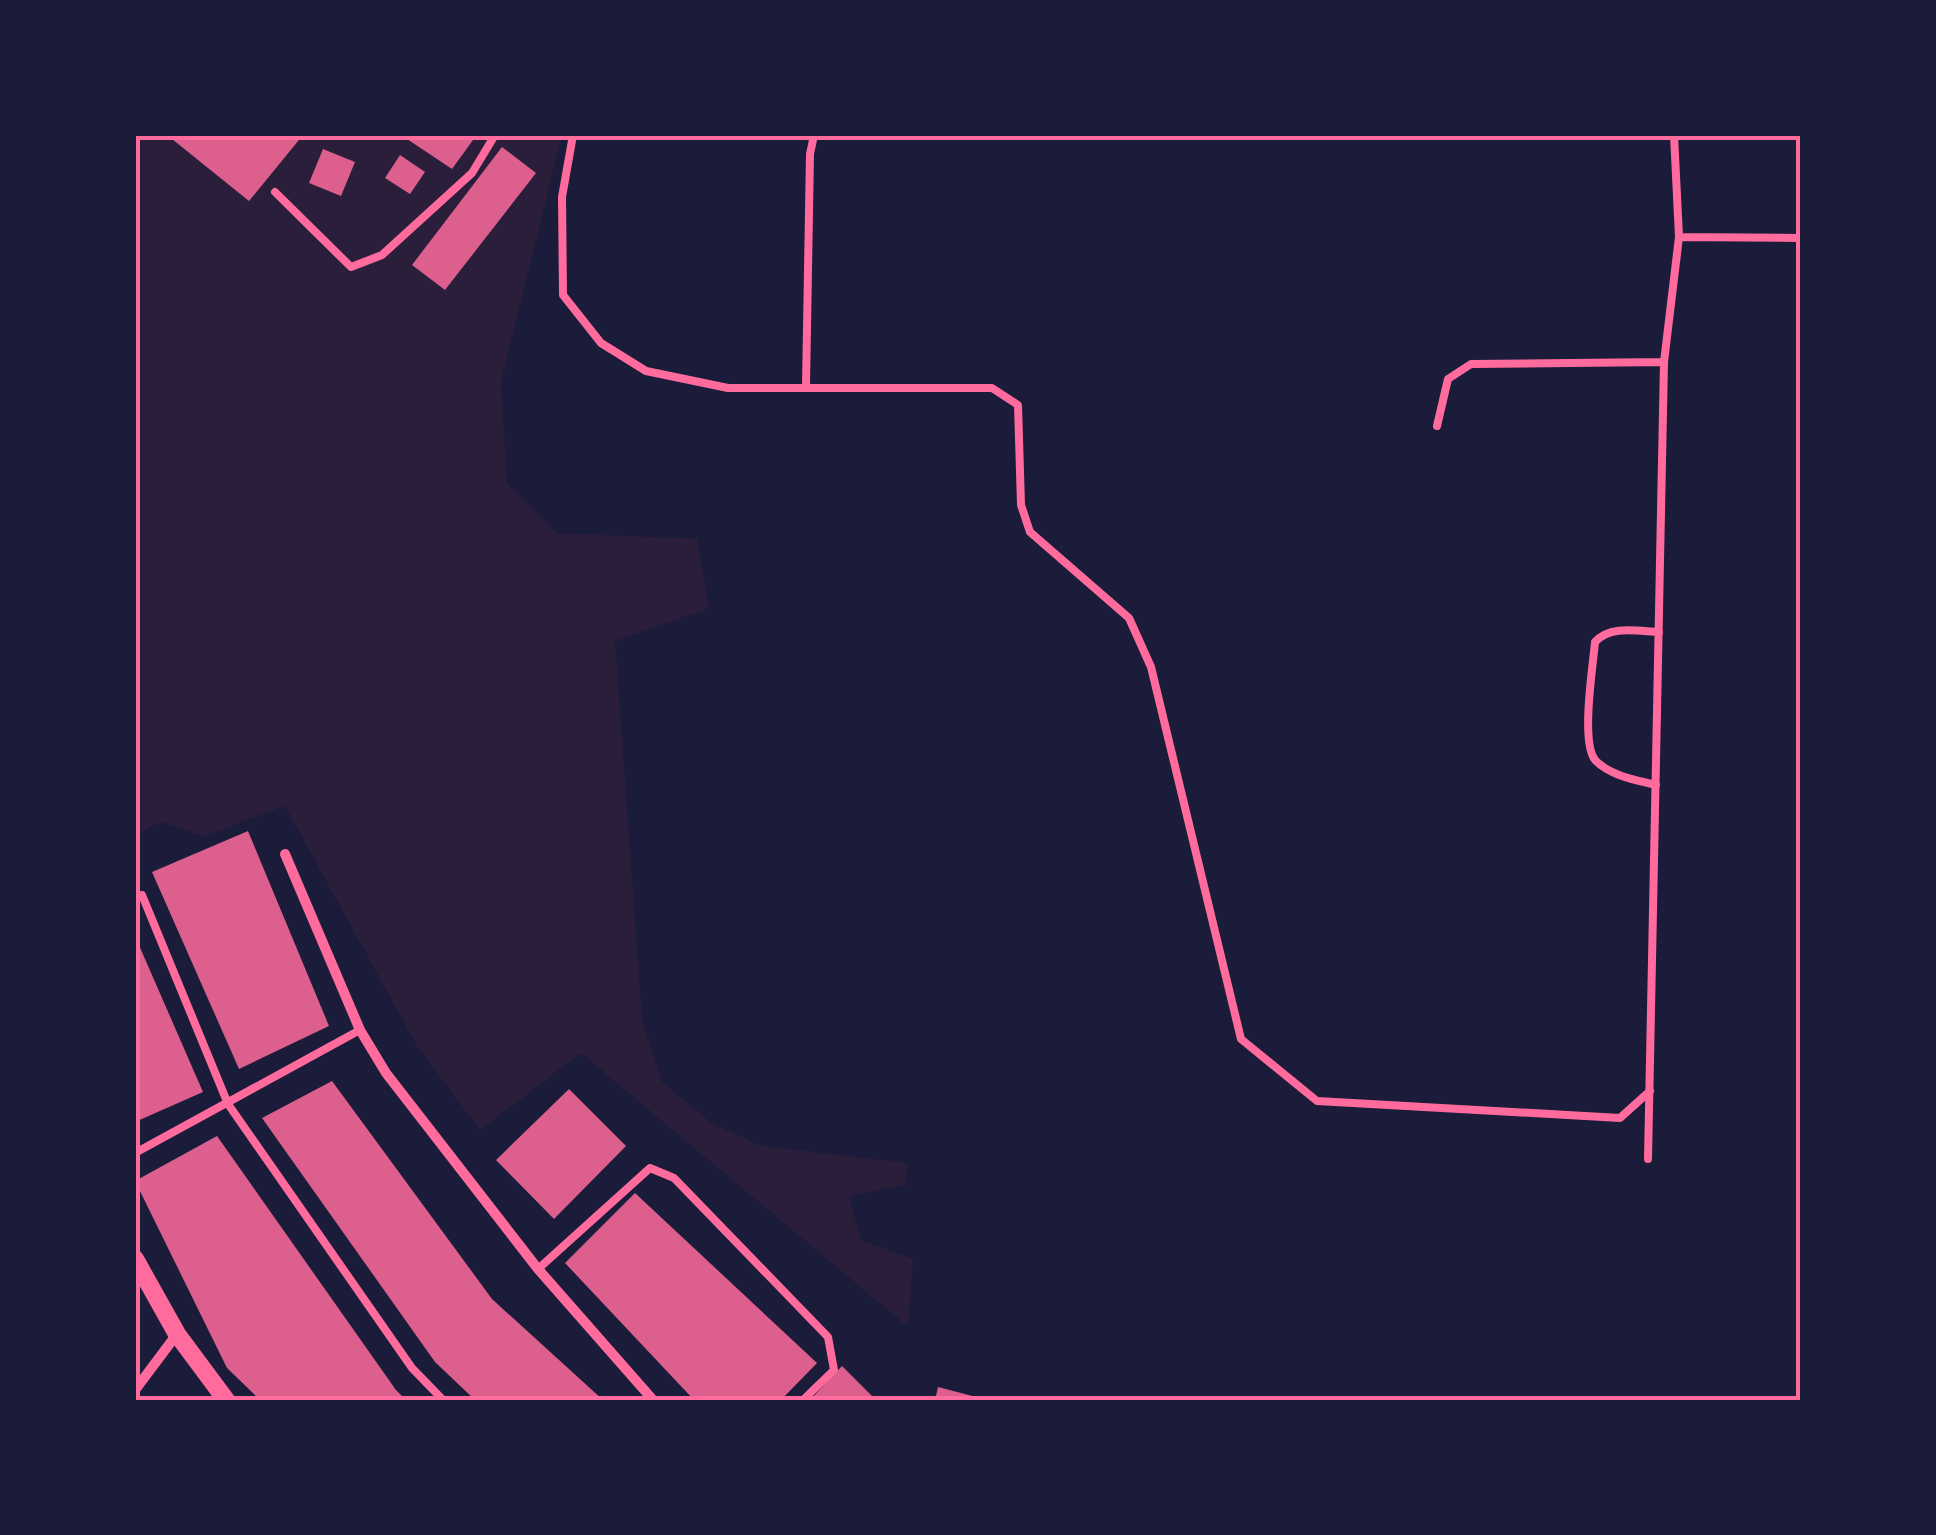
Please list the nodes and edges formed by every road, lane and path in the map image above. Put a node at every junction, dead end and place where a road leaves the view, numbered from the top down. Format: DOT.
graph roads {
  1 [pos="494,135"];
  2 [pos="573,135"];
  3 [pos="814,135"];
  4 [pos="1674,135"];
  5 [pos="276,192"];
  6 [pos="1678,237"];
  7 [pos="1801,238"];
  8 [pos="1664,362"];
  9 [pos="806,386"];
  10 [pos="1437,426"];
  11 [pos="1659,632"];
  12 [pos="1656,785"];
  13 [pos="285,854"];
  14 [pos="142,895"];
  15 [pos="360,1030"];
  16 [pos="1650,1091"];
  17 [pos="228,1104"];
  18 [pos="135,1153"];
  19 [pos="1648,1158"];
  20 [pos="135,1259"];
  21 [pos="538,1269"];
  22 [pos="178,1334"];
  23 [pos="135,1390"];
  24 [pos="226,1400"];
  25 [pos="443,1400"];
  26 [pos="653,1400"];
  27 [pos="804,1400"];
  1 -- 5 [label="lane"];
  2 -- 9 [label="lane"];
  3 -- 9 [label="lane"];
  4 -- 6 [label="lane"];
  6 -- 7 [label="lane"];
  6 -- 8 [label="lane"];
  8 -- 10 [label="lane"];
  8 -- 11 [label="lane"];
  9 -- 16 [label="lane"];
  11 -- 12 [label="lane"];
  11 -- 12 [label="lane"];
  12 -- 16 [label="lane"];
  13 -- 15 [label="street"];
  14 -- 17 [label="lane"];
  15 -- 17 [label="lane"];
  15 -- 21 [label="street"];
  16 -- 19 [label="lane"];
  17 -- 18 [label="lane"];
  17 -- 25 [label="lane"];
  20 -- 22 [label="street"];
  21 -- 26 [label="street"];
  21 -- 27 [label="lane"];
  22 -- 23 [label="street"];
  22 -- 24 [label="street"];
}
